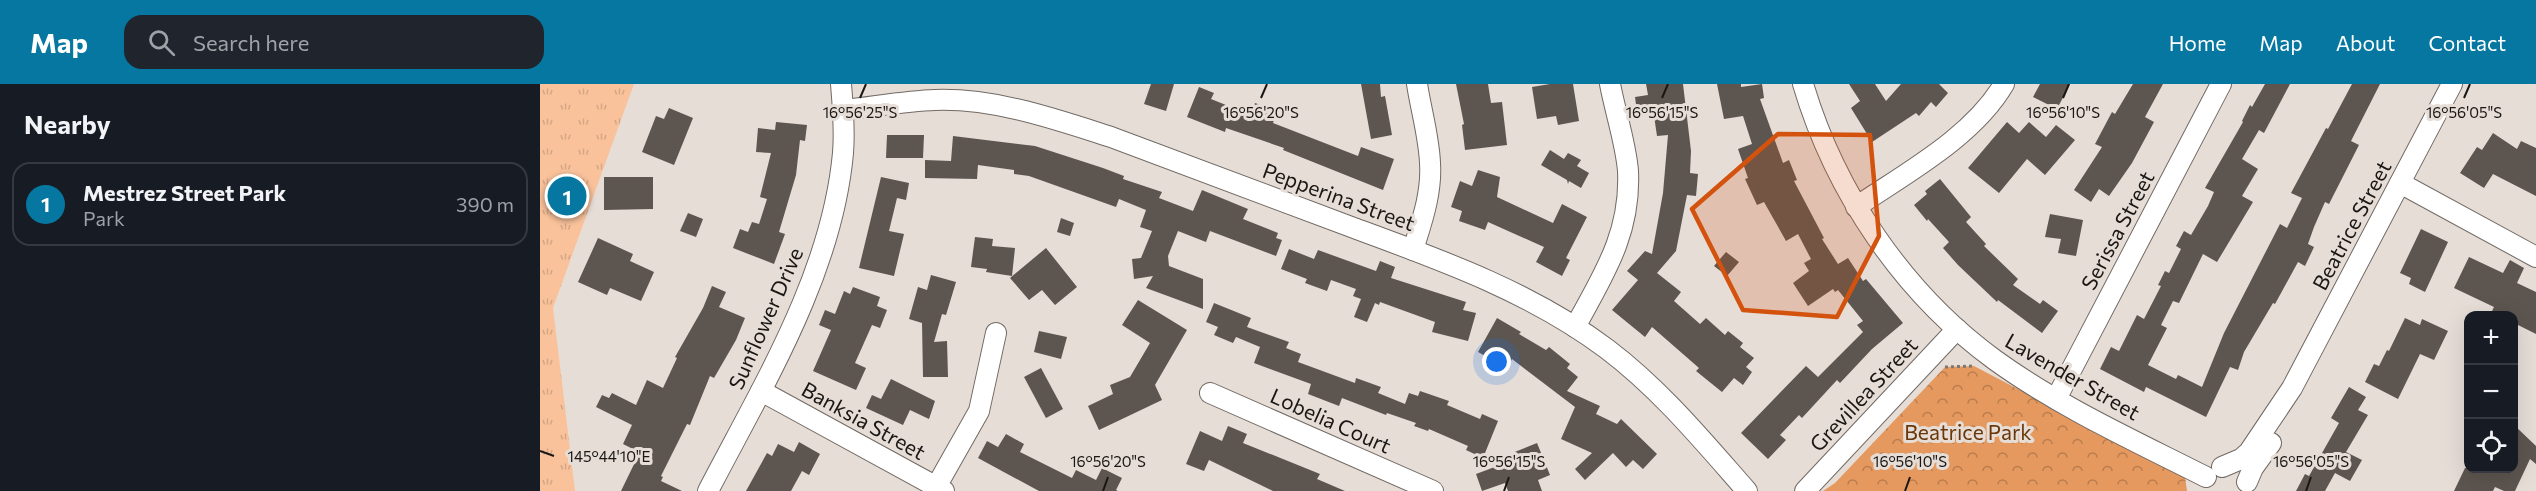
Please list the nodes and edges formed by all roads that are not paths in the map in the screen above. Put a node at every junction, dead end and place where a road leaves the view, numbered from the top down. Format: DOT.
graph roads {
  1 [pos="841,84"];
  2 [pos="1417,84"];
  3 [pos="1610,84"];
  4 [pos="1803,84"];
  5 [pos="2004,84"];
  6 [pos="2221,84"];
  7 [pos="2452,84"];
  8 [pos="843,110"];
  9 [pos="2400,183"];
  10 [pos="1856,207"];
  11 [pos="1413,250"];
  12 [pos="2536,257"];
  13 [pos="1575,327"];
  14 [pos="1957,329"];
  15 [pos="996,333"];
  16 [pos="2292,388"];
  17 [pos="760,391"];
  18 [pos="1210,393"];
  19 [pos="2056,399"];
  20 [pos="2210,478"];
  21 [pos="2248,487"];
  22 [pos="940,489"];
  23 [pos="708,491"];
  24 [pos="1433,491"];
  25 [pos="1747,491"];
  26 [pos="1805,491"];
  1 -- 8 [label="street, Sunflower Drive"];
  2 -- 11 [label="street"];
  3 -- 13 [label="street"];
  4 -- 10 [label="street, Lavender Street"];
  5 -- 10 [label="street"];
  6 -- 19 [label="street, Serissa Street"];
  7 -- 9 [label="street, Beatrice Street"];
  8 -- 11 [label="street, Pepperina Street"];
  8 -- 17 [label="street, Sunflower Drive"];
  9 -- 12 [label="street"];
  9 -- 16 [label="street, Beatrice Street"];
  10 -- 14 [label="street, Lavender Street"];
  11 -- 13 [label="street, Pepperina Street"];
  13 -- 25 [label="street, Pepperina Street"];
  14 -- 19 [label="street, Lavender Street"];
  14 -- 26 [label="street, Grevillea Street"];
  15 -- 22 [label="street"];
  16 -- 20 [label="street, Beatrice Street"];
  16 -- 21 [label="street, Beatrice Street"];
  17 -- 22 [label="street, Banksia Street"];
  17 -- 23 [label="street, Sunflower Drive"];
  18 -- 24 [label="street, Lobelia Court"];
  19 -- 20 [label="street, Lavender Street"];
  20 -- 21 [label="street, Lavender Street"];
}
